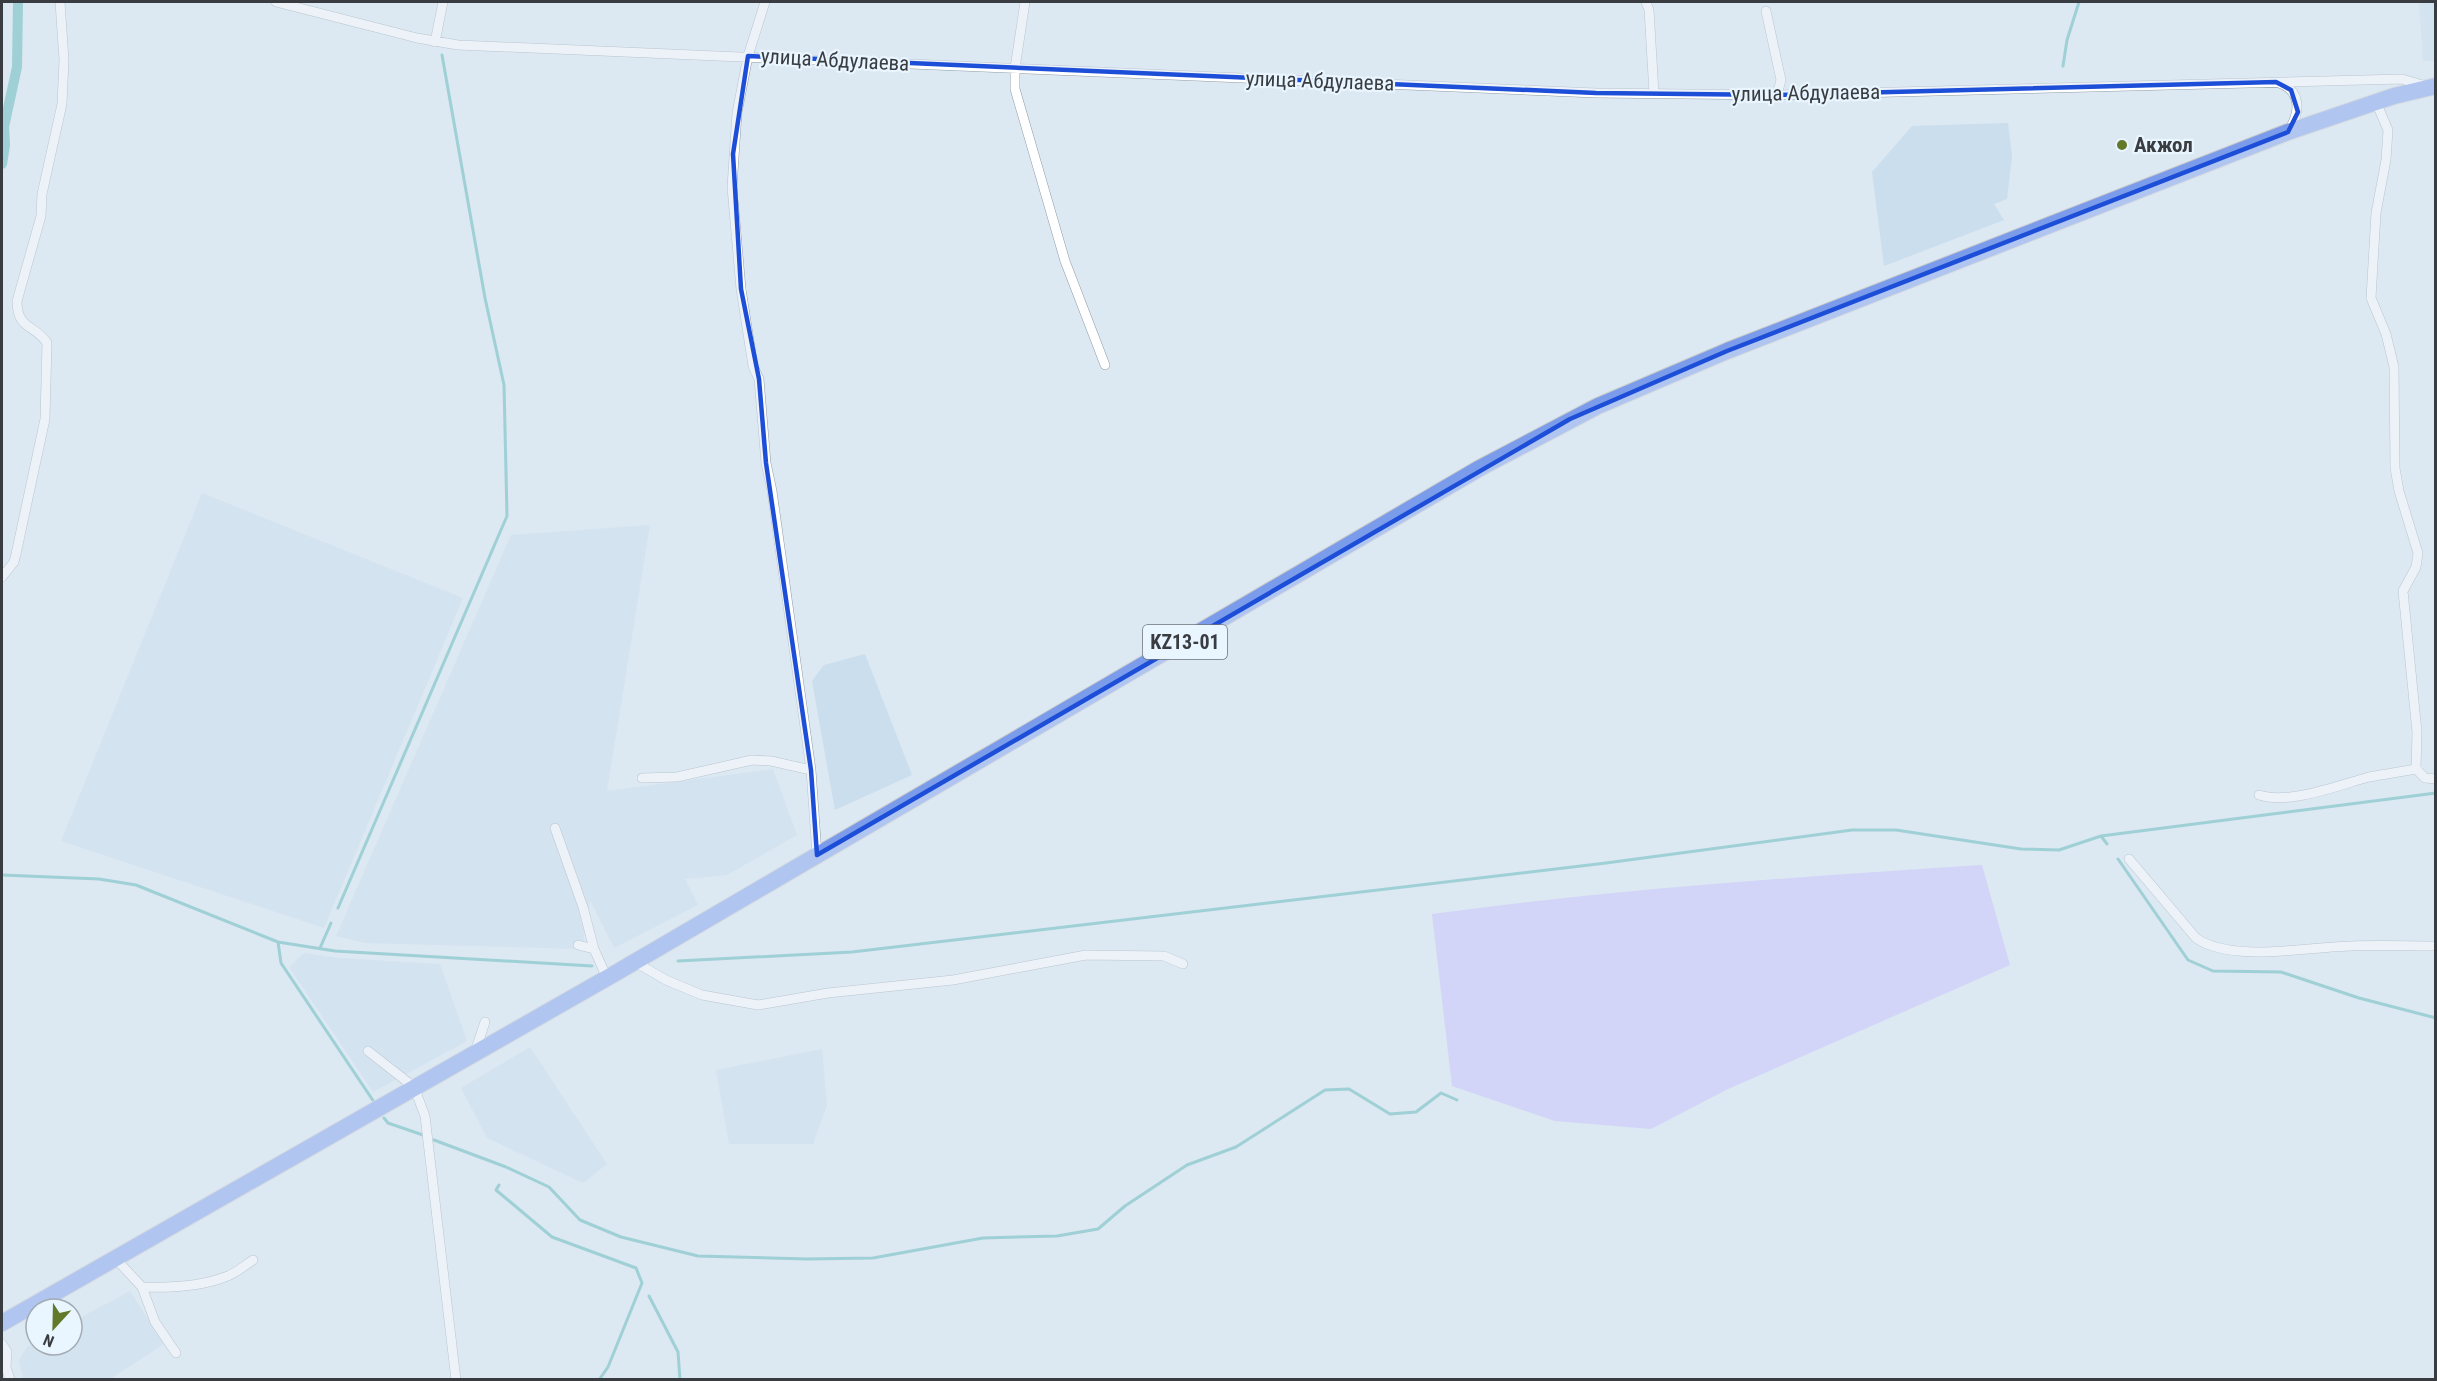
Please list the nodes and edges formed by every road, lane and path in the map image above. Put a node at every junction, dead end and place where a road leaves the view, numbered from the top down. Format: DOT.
graph roads {
  1 [pos="60,2"];
  2 [pos="276,2"];
  3 [pos="443,2"];
  4 [pos="765,2"];
  5 [pos="1025,2"];
  6 [pos="1657,2"];
  7 [pos="1648,6"];
  8 [pos="1766,10"];
  9 [pos="435,42"];
  10 [pos="748,56"];
  11 [pos="1015,68"];
  12 [pos="2276,82"];
  13 [pos="2432,86"];
  14 [pos="1654,93"];
  15 [pos="1777,95"];
  16 [pos="2376,102"];
  17 [pos="2288,132"];
  18 [pos="1105,365"];
  19 [pos="2,576"];
  20 [pos="811,770"];
  21 [pos="2416,770"];
  22 [pos="642,778"];
  23 [pos="2436,779"];
  24 [pos="2259,795"];
  25 [pos="555,828"];
  26 [pos="817,855"];
  27 [pos="2129,859"];
  28 [pos="578,945"];
  29 [pos="2436,946"];
  30 [pos="594,949"];
  31 [pos="635,962"];
  32 [pos="1183,964"];
  33 [pos="607,978"];
  34 [pos="485,1022"];
  35 [pos="368,1051"];
  36 [pos="475,1052"];
  37 [pos="414,1087"];
  38 [pos="115,1258"];
  39 [pos="253,1260"];
  40 [pos="142,1287"];
  41 [pos="2,1323"];
  42 [pos="2,1344"];
  43 [pos="176,1353"];
  44 [pos="10,1380"];
  45 [pos="456,1380"];
  1 -- 19 [label="street"];
  2 -- 9 [label="street, улица Абдулаева"];
  3 -- 9 [label="street"];
  4 -- 10 [label="street"];
  5 -- 11 [label="street"];
  6 -- 7 [label="street"];
  7 -- 14 [label="street"];
  8 -- 15 [label="street"];
  9 -- 10 [label="street, улица Абдулаева"];
  10 -- 11 [label="street, улица Абдулаева"];
  10 -- 20 [label="street"];
  11 -- 14 [label="street, улица Абдулаева"];
  11 -- 18 [label="street"];
  12 -- 13 [label="street, улица Абдулаева"];
  12 -- 15 [label="street, улица Абдулаева"];
  12 -- 17 [label="street"];
  13 -- 16 [label="highway, KZ13-01"];
  14 -- 15 [label="street, улица Абдулаева"];
  16 -- 17 [label="highway, KZ13-01"];
  16 -- 21 [label="street"];
  17 -- 26 [label="highway, KZ13-01"];
  20 -- 22 [label="street"];
  20 -- 26 [label="street"];
  21 -- 23 [label="street"];
  21 -- 24 [label="street"];
  25 -- 30 [label="street"];
  26 -- 31 [label="highway, KZ13-01"];
  27 -- 29 [label="street"];
  28 -- 30 [label="street"];
  30 -- 33 [label="street"];
  31 -- 32 [label="street"];
  31 -- 33 [label="highway, KZ13-01"];
  33 -- 36 [label="highway, KZ13-01"];
  34 -- 36 [label="street"];
  35 -- 37 [label="street"];
  36 -- 37 [label="highway, KZ13-01"];
  37 -- 38 [label="highway, KZ13-01"];
  37 -- 45 [label="street"];
  38 -- 40 [label="street"];
  38 -- 41 [label="highway, KZ13-01"];
  39 -- 40 [label="street"];
  40 -- 43 [label="street"];
  42 -- 44 [label="street"];
}
